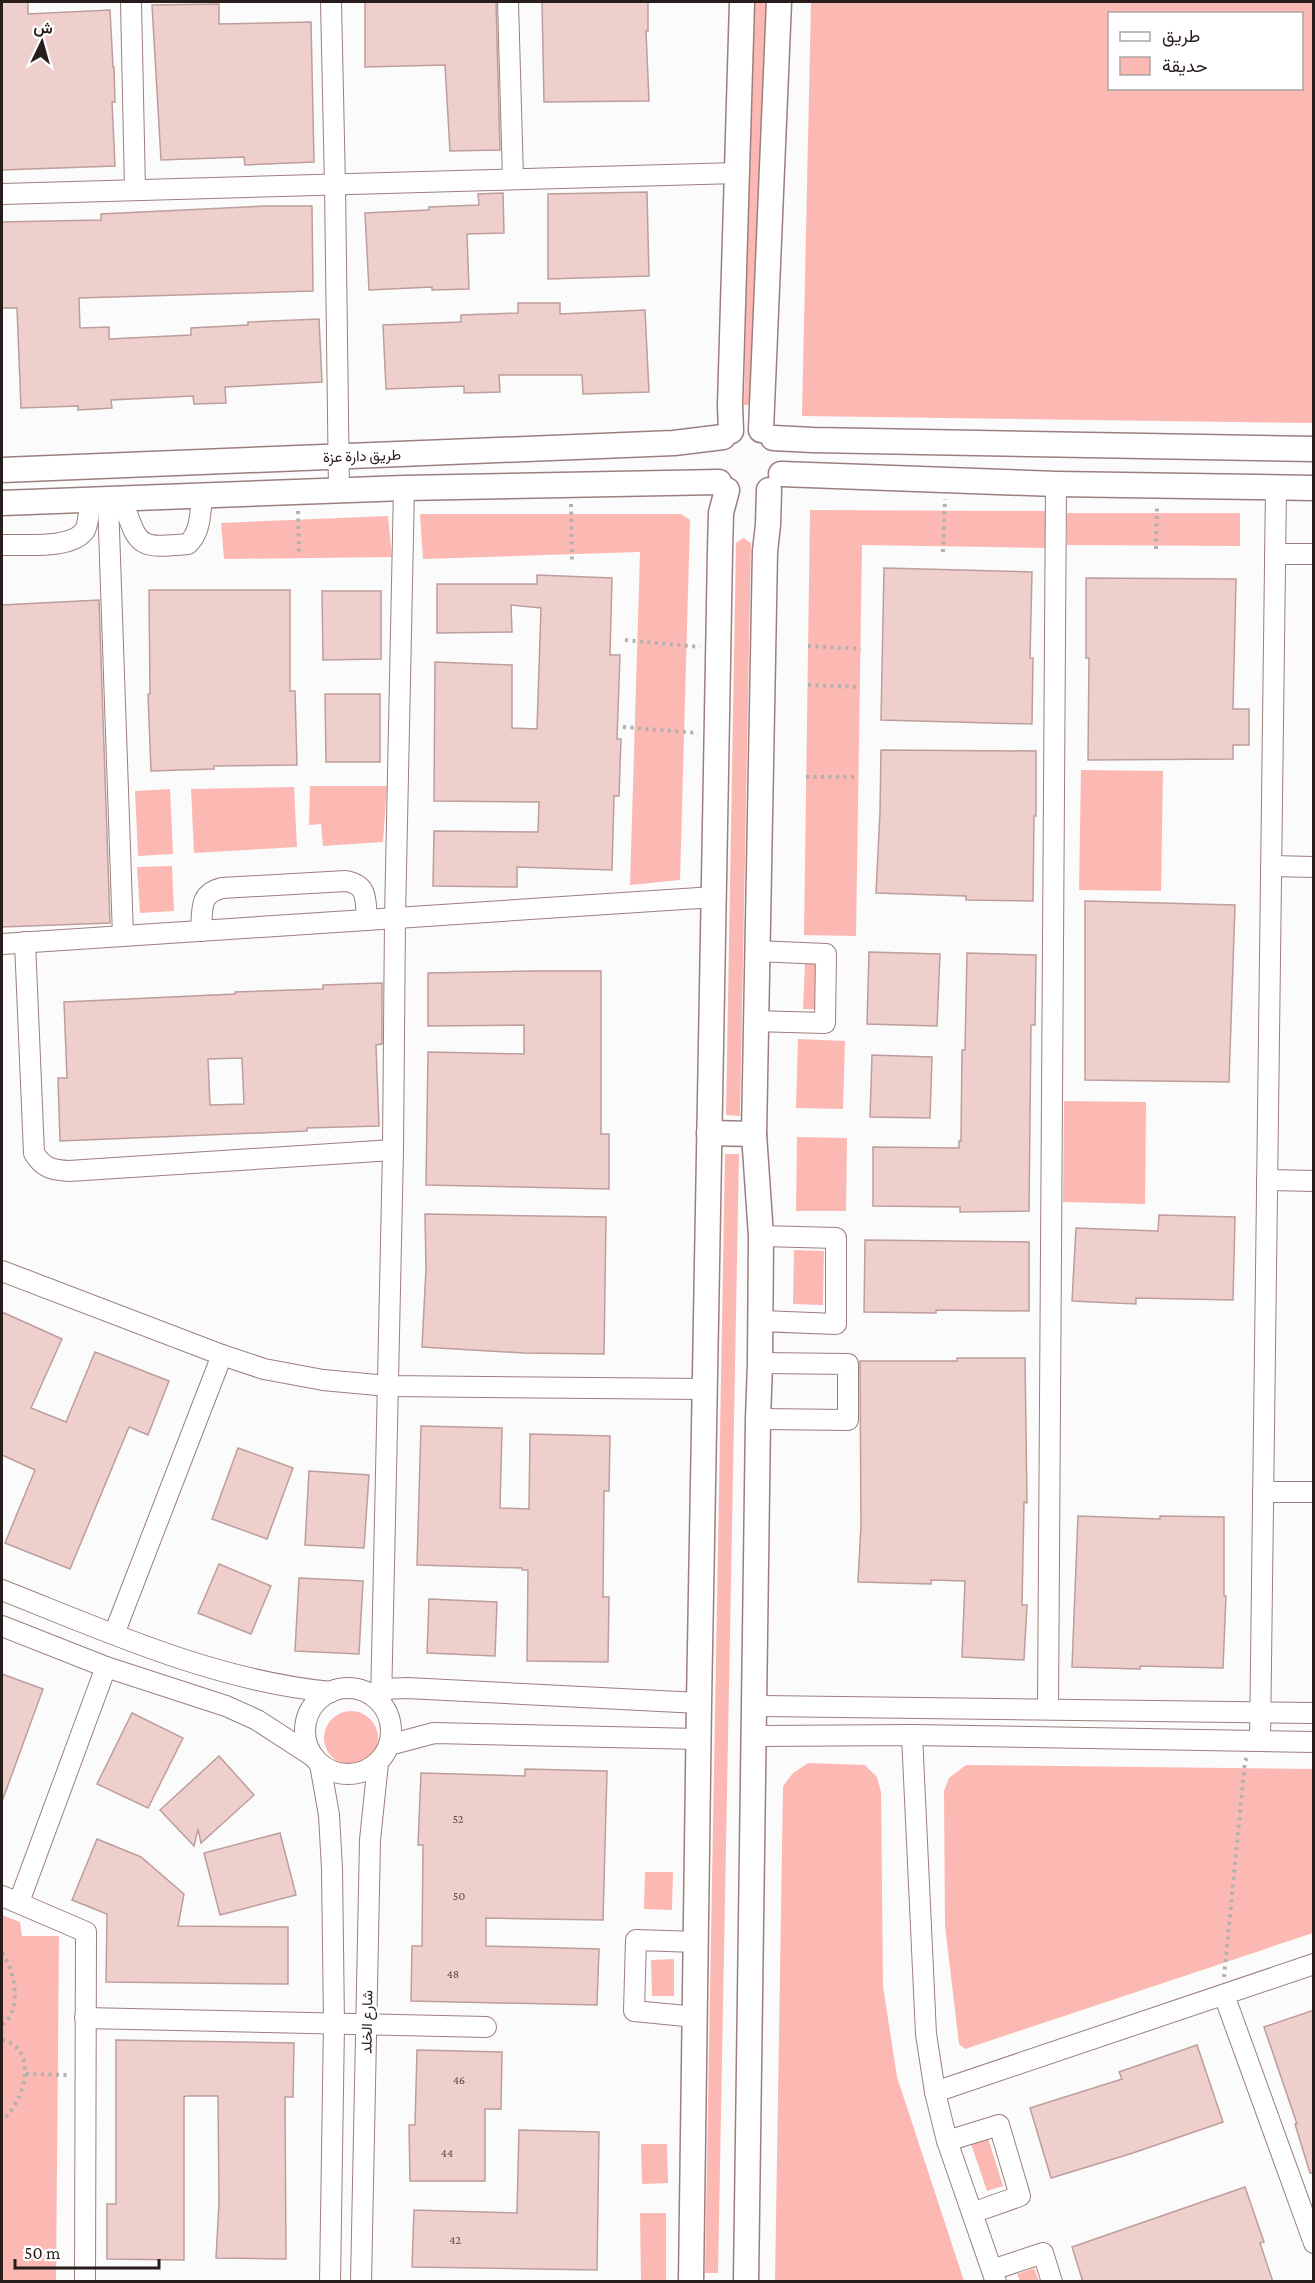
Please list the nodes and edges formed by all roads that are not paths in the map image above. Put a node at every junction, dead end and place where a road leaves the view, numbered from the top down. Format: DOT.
graph roads {
  1 [pos="131,2"];
  2 [pos="331,2"];
  3 [pos="508,2"];
  4 [pos="742,2"];
  5 [pos="778,2"];
  6 [pos="737,173"];
  7 [pos="513,180"];
  8 [pos="335,186"];
  9 [pos="135,190"];
  10 [pos="2,194"];
  11 [pos="727,434"];
  12 [pos="767,434"];
  13 [pos="1314,448"];
  14 [pos="337,457"];
  15 [pos="2,470"];
  16 [pos="775,482"];
  17 [pos="1056,484"];
  18 [pos="723,486"];
  19 [pos="1276,487"];
  20 [pos="404,488"];
  21 [pos="1314,488"];
  22 [pos="339,491"];
  23 [pos="201,497"];
  24 [pos="107,501"];
  25 [pos="2,503"];
  26 [pos="2,545"];
  27 [pos="1275,554"];
  28 [pos="1314,554"];
  29 [pos="1271,866"];
  30 [pos="1314,867"];
  31 [pos="714,897"];
  32 [pos="395,918"];
  33 [pos="367,920"];
  34 [pos="201,931"];
  35 [pos="123,936"];
  36 [pos="25,942"];
  37 [pos="2,944"];
  38 [pos="757,951"];
  39 [pos="756,1021"];
  40 [pos="709,1133"];
  41 [pos="754,1134"];
  42 [pos="393,1150"];
  43 [pos="1267,1180"];
  44 [pos="1314,1181"];
  45 [pos="761,1236"];
  46 [pos="2,1271"];
  47 [pos="759,1320"];
  48 [pos="222,1355"];
  49 [pos="760,1363"];
  50 [pos="388,1386"];
  51 [pos="705,1389"];
  52 [pos="758,1419"];
  53 [pos="1263,1492"];
  54 [pos="1314,1492"];
  55 [pos="2,1590"];
  56 [pos="2,1626"];
  57 [pos="114,1634"];
  58 [pos="106,1666"];
  59 [pos="331,1692"];
  60 [pos="377,1695"];
  61 [pos="699,1703"];
  62 [pos="755,1706"];
  63 [pos="1048,1709"];
  64 [pos="1261,1712"];
  65 [pos="1314,1713"];
  66 [pos="912,1735"];
  67 [pos="754,1736"];
  68 [pos="698,1739"];
  69 [pos="1260,1741"];
  70 [pos="1314,1742"];
  71 [pos="389,1745"];
  72 [pos="317,1761"];
  73 [pos="378,1763"];
  74 [pos="10,1899"];
  75 [pos="697,1942"];
  76 [pos="1314,1964"];
  77 [pos="1224,1995"];
  78 [pos="696,2017"];
  79 [pos="85,2018"];
  80 [pos="334,2024"];
  81 [pos="367,2024"];
  82 [pos="486,2027"];
  83 [pos="935,2092"];
  84 [pos="947,2142"];
  85 [pos="972,2213"];
  86 [pos="1312,2235"];
  87 [pos="994,2276"];
  88 [pos="85,2282"];
  89 [pos="330,2282"];
  90 [pos="361,2282"];
  91 [pos="691,2282"];
  92 [pos="746,2282"];
  93 [pos="1052,2282"];
  1 -- 9 [label="street"];
  2 -- 8 [label="street"];
  3 -- 7 [label="street"];
  4 -- 6 [label="main road"];
  5 -- 12 [label="main road"];
  6 -- 7 [label="street"];
  6 -- 11 [label="main road"];
  7 -- 8 [label="street"];
  8 -- 9 [label="street"];
  8 -- 14 [label="street"];
  9 -- 10 [label="street"];
  11 -- 12 [label="main road"];
  11 -- 14 [label="main road, طريق دارة عزة"];
  11 -- 18 [label="main road"];
  12 -- 13 [label="main road"];
  12 -- 16 [label="main road"];
  14 -- 15 [label="main road, طريق دارة عزة"];
  14 -- 22 [label="street"];
  16 -- 17 [label="main road"];
  16 -- 18 [label="main road"];
  16 -- 38 [label="main road"];
  17 -- 19 [label="main road"];
  17 -- 63 [label="street"];
  18 -- 20 [label="main road"];
  18 -- 31 [label="main road"];
  19 -- 21 [label="main road"];
  19 -- 27 [label="street"];
  20 -- 22 [label="main road"];
  20 -- 32 [label="street"];
  22 -- 23 [label="main road"];
  23 -- 24 [label="main road"];
  23 -- 24 [label="street"];
  24 -- 25 [label="main road"];
  24 -- 26 [label="street"];
  24 -- 35 [label="street"];
  27 -- 28 [label="street"];
  27 -- 29 [label="street"];
  29 -- 30 [label="street"];
  29 -- 43 [label="street"];
  31 -- 32 [label="street"];
  31 -- 40 [label="main road"];
  32 -- 33 [label="street"];
  32 -- 42 [label="street"];
  33 -- 34 [label="street"];
  33 -- 34 [label="street"];
  34 -- 35 [label="street"];
  35 -- 36 [label="street"];
  36 -- 37 [label="street"];
  36 -- 42 [label="street"];
  38 -- 39 [label="main road"];
  38 -- 39 [label="street"];
  39 -- 41 [label="main road"];
  40 -- 41 [label="main road"];
  40 -- 51 [label="main road"];
  41 -- 45 [label="main road"];
  42 -- 50 [label="street"];
  43 -- 44 [label="street"];
  43 -- 53 [label="street"];
  45 -- 47 [label="main road"];
  45 -- 47 [label="street"];
  46 -- 48 [label="street"];
  47 -- 49 [label="main road"];
  48 -- 50 [label="street"];
  48 -- 57 [label="street"];
  49 -- 52 [label="main road"];
  49 -- 52 [label="street"];
  50 -- 51 [label="street"];
  50 -- 60 [label="street"];
  51 -- 61 [label="main road"];
  52 -- 62 [label="main road"];
  53 -- 54 [label="street"];
  53 -- 64 [label="street"];
  55 -- 57 [label="street"];
  56 -- 58 [label="street"];
  57 -- 59 [label="street"];
  58 -- 72 [label="street"];
  58 -- 74 [label="street"];
  59 -- 60 [label="street"];
  59 -- 72 [label="street"];
  60 -- 61 [label="street"];
  60 -- 71 [label="street"];
  61 -- 68 [label="main road"];
  62 -- 63 [label="street"];
  62 -- 67 [label="main road"];
  63 -- 64 [label="street"];
  64 -- 65 [label="street"];
  64 -- 69 [label="street"];
  66 -- 67 [label="street"];
  66 -- 69 [label="street"];
  66 -- 83 [label="street"];
  67 -- 92 [label="main road"];
  68 -- 71 [label="street"];
  68 -- 75 [label="main road"];
  69 -- 70 [label="street"];
  71 -- 73 [label="street"];
  72 -- 73 [label="street"];
  72 -- 80 [label="street"];
  73 -- 81 [label="street, شارع الخلد"];
  74 -- 79 [label="street"];
  75 -- 78 [label="main road"];
  75 -- 78 [label="street"];
  76 -- 77 [label="street"];
  77 -- 83 [label="street"];
  77 -- 86 [label="street"];
  78 -- 91 [label="main road"];
  79 -- 80 [label="street"];
  79 -- 88 [label="street"];
  80 -- 81 [label="street"];
  80 -- 89 [label="street"];
  81 -- 82 [label="street"];
  81 -- 90 [label="street, شارع الخلد"];
  83 -- 84 [label="street"];
  84 -- 85 [label="street"];
  84 -- 85 [label="street"];
  85 -- 87 [label="street"];
  87 -- 93 [label="street"];
}
